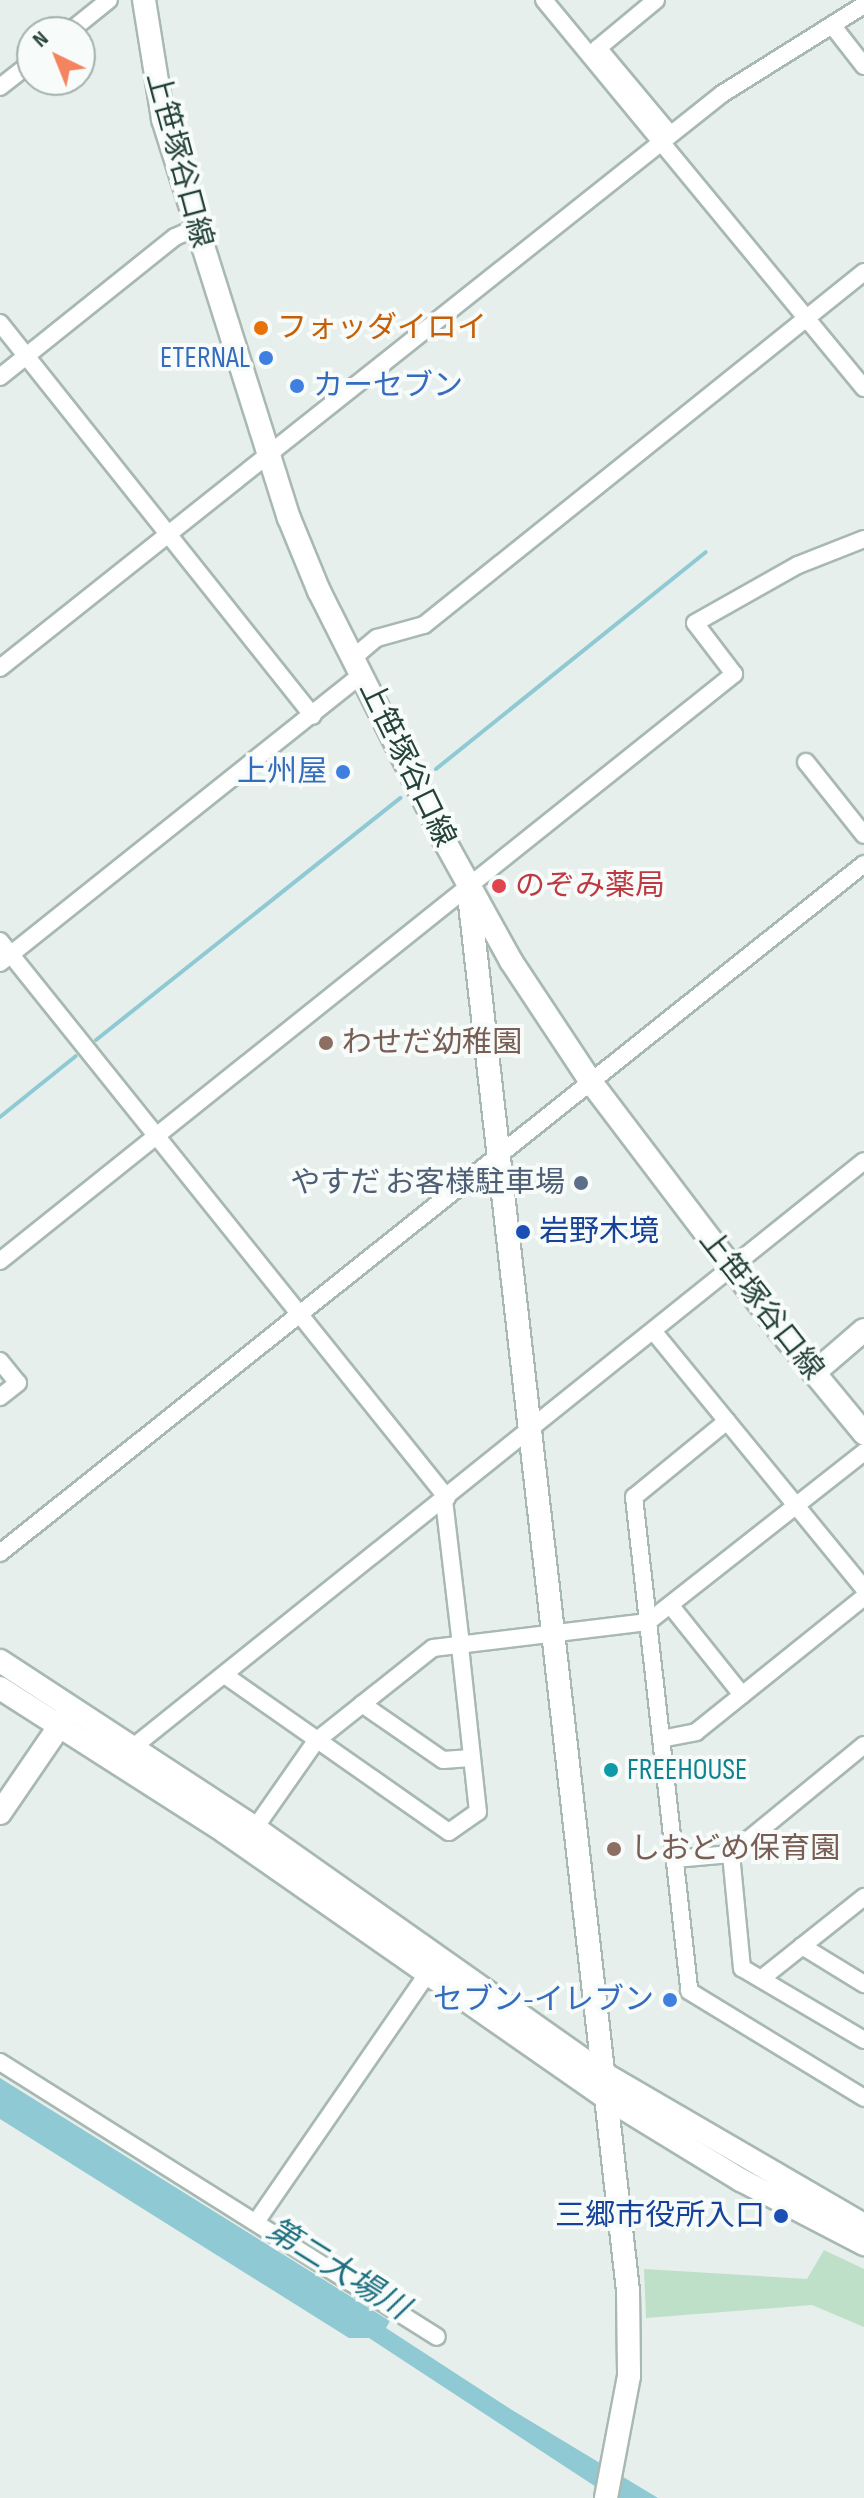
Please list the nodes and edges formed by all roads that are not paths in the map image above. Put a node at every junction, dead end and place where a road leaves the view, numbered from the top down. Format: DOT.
graph roads {
  1 [pos="109,0"];
  2 [pos="144,0"];
  3 [pos="544,0"];
  4 [pos="656,0"];
  5 [pos="864,5"];
  6 [pos="89,16"];
  7 [pos="832,25"];
  8 [pos="864,66"];
  9 [pos="610,71"];
  10 [pos="16,74"];
  11 [pos="0,87"];
  12 [pos="665,138"];
  13 [pos="195,228"];
  14 [pos="864,272"];
  15 [pos="807,319"];
  16 [pos="0,323"];
  17 [pos="27,356"];
  18 [pos="0,377"];
  19 [pos="864,388"];
  20 [pos="268,457"];
  21 [pos="168,535"];
  22 [pos="864,539"];
  23 [pos="358,665"];
  24 [pos="0,668"];
  25 [pos="313,716"];
  26 [pos="806,762"];
  27 [pos="864,835"];
  28 [pos="864,864"];
  29 [pos="469,886"];
  30 [pos="4,953"];
  31 [pos="591,1082"];
  32 [pos="156,1136"];
  33 [pos="501,1153"];
  34 [pos="864,1161"];
  35 [pos="0,1261"];
  36 [pos="732,1269"];
  37 [pos="301,1315"];
  38 [pos="864,1330"];
  39 [pos="654,1332"];
  40 [pos="0,1361"];
  41 [pos="814,1373"];
  42 [pos="0,1397"];
  43 [pos="727,1421"];
  44 [pos="533,1429"];
  45 [pos="864,1433"];
  46 [pos="864,1452"];
  47 [pos="446,1499"];
  48 [pos="798,1506"];
  49 [pos="0,1553"];
  50 [pos="864,1589"];
  51 [pos="864,1597"];
  52 [pos="671,1606"];
  53 [pos="648,1622"];
  54 [pos="556,1634"];
  55 [pos="460,1645"];
  56 [pos="0,1661"];
  57 [pos="226,1676"];
  58 [pos="0,1688"];
  59 [pos="742,1695"];
  60 [pos="362,1704"];
  61 [pos="72,1708"];
  62 [pos="59,1727"];
  63 [pos="661,1739"];
  64 [pos="316,1741"];
  65 [pos="864,1745"];
  66 [pos="132,1748"];
  67 [pos="471,1758"];
  68 [pos="0,1813"];
  69 [pos="255,1828"];
  70 [pos="731,1854"];
  71 [pos="675,1859"];
  72 [pos="864,1897"];
  73 [pos="802,1946"];
  74 [pos="428,1973"];
  75 [pos="761,1979"];
  76 [pos="864,1984"];
  77 [pos="864,2040"];
  78 [pos="0,2062"];
  79 [pos="601,2072"];
  80 [pos="862,2092"];
  81 [pos="607,2098"];
  82 [pos="256,2222"];
  83 [pos="864,2225"];
  84 [pos="864,2244"];
  85 [pos="437,2337"];
  86 [pos="606,2498"];
  1 -- 6 [label="street"];
  2 -- 13 [label="street, 上笹塚谷口線"];
  3 -- 9 [label="street"];
  4 -- 9 [label="street"];
  5 -- 7 [label="street"];
  7 -- 8 [label="street"];
  7 -- 12 [label="street"];
  9 -- 12 [label="street"];
  10 -- 11 [label="street"];
  12 -- 15 [label="street"];
  12 -- 20 [label="street"];
  13 -- 17 [label="street"];
  13 -- 20 [label="street, 上笹塚谷口線"];
  14 -- 15 [label="street"];
  15 -- 19 [label="street"];
  15 -- 23 [label="street"];
  16 -- 17 [label="street"];
  17 -- 18 [label="street"];
  17 -- 21 [label="street"];
  20 -- 21 [label="street"];
  20 -- 23 [label="street, 上笹塚谷口線"];
  21 -- 24 [label="street"];
  21 -- 25 [label="street"];
  22 -- 29 [label="street"];
  23 -- 25 [label="street"];
  23 -- 29 [label="street, 上笹塚谷口線"];
  25 -- 30 [label="street"];
  26 -- 27 [label="street"];
  28 -- 31 [label="street"];
  29 -- 31 [label="street, 上笹塚谷口線"];
  29 -- 32 [label="street"];
  29 -- 33 [label="street"];
  30 -- 32 [label="street"];
  31 -- 33 [label="street"];
  31 -- 36 [label="street, 上笹塚谷口線"];
  32 -- 35 [label="street"];
  32 -- 37 [label="street"];
  33 -- 37 [label="street"];
  33 -- 44 [label="street"];
  34 -- 36 [label="street"];
  36 -- 39 [label="street"];
  36 -- 41 [label="street, 上笹塚谷口線"];
  37 -- 47 [label="street"];
  37 -- 49 [label="street"];
  38 -- 41 [label="street"];
  39 -- 43 [label="street"];
  39 -- 44 [label="street"];
  40 -- 42 [label="street"];
  41 -- 45 [label="street, 上笹塚谷口線"];
  43 -- 48 [label="street"];
  43 -- 53 [label="street"];
  44 -- 47 [label="street"];
  44 -- 54 [label="street"];
  46 -- 48 [label="street"];
  47 -- 55 [label="street"];
  47 -- 57 [label="street"];
  48 -- 50 [label="street"];
  48 -- 52 [label="street"];
  51 -- 59 [label="street"];
  52 -- 53 [label="street"];
  52 -- 59 [label="street"];
  53 -- 54 [label="street"];
  53 -- 63 [label="street"];
  54 -- 55 [label="street"];
  54 -- 79 [label="street"];
  55 -- 60 [label="street"];
  55 -- 67 [label="street"];
  56 -- 61 [label="street"];
  57 -- 64 [label="street"];
  57 -- 66 [label="street"];
  58 -- 62 [label="street"];
  59 -- 63 [label="street"];
  60 -- 64 [label="street"];
  60 -- 67 [label="street"];
  61 -- 62 [label="street"];
  61 -- 66 [label="street"];
  62 -- 68 [label="street"];
  62 -- 74 [label="street"];
  63 -- 71 [label="street"];
  64 -- 67 [label="street"];
  64 -- 69 [label="street"];
  65 -- 70 [label="street"];
  66 -- 69 [label="street"];
  69 -- 79 [label="street"];
  70 -- 71 [label="street"];
  70 -- 75 [label="street"];
  71 -- 80 [label="street"];
  72 -- 73 [label="street"];
  73 -- 75 [label="street"];
  73 -- 76 [label="street"];
  74 -- 81 [label="street"];
  74 -- 82 [label="street"];
  75 -- 77 [label="street"];
  78 -- 82 [label="street"];
  79 -- 81 [label="street"];
  79 -- 83 [label="street"];
  81 -- 84 [label="street"];
  81 -- 86 [label="street"];
  82 -- 85 [label="street"];
}
